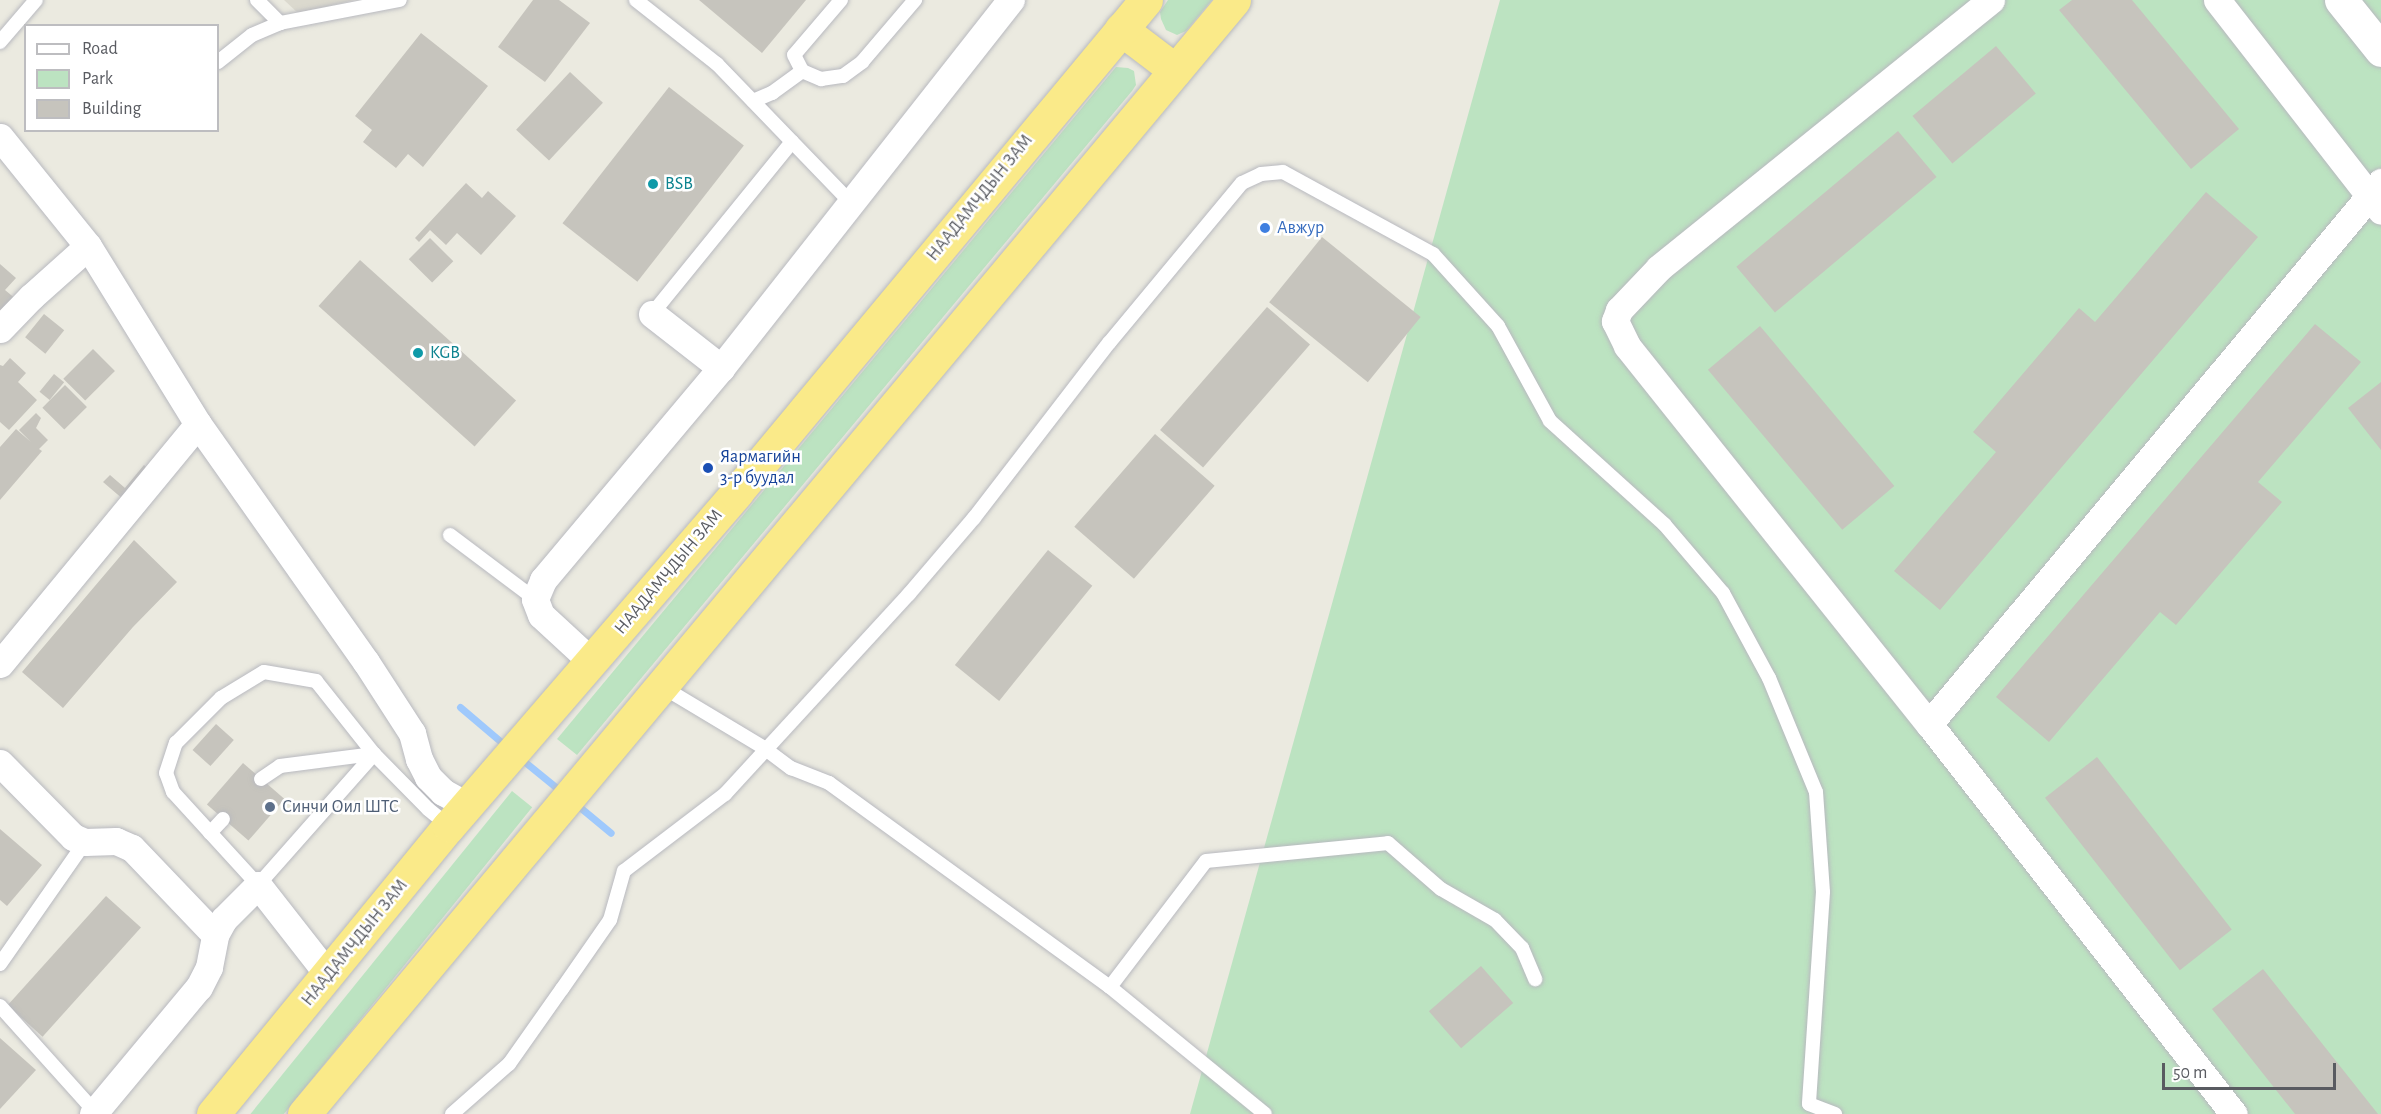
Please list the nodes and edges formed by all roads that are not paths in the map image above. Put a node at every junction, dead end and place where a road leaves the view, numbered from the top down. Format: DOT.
graph roads {
  1 [pos="36,0"];
  2 [pos="257,0"];
  3 [pos="400,0"];
  4 [pos="636,0"];
  5 [pos="841,0"];
  6 [pos="915,0"];
  7 [pos="1011,0"];
  8 [pos="1146,0"];
  9 [pos="1234,0"];
  10 [pos="1991,0"];
  11 [pos="2217,0"];
  12 [pos="2342,0"];
  13 [pos="280,23"];
  14 [pos="1121,29"];
  15 [pos="0,42"];
  16 [pos="2381,50"];
  17 [pos="219,61"];
  18 [pos="1175,70"];
  19 [pos="802,71"];
  20 [pos="753,101"];
  21 [pos="792,142"];
  22 [pos="3,151"];
  23 [pos="2377,196"];
  24 [pos="851,203"];
  25 [pos="88,246"];
  26 [pos="652,314"];
  27 [pos="0,329"];
  28 [pos="721,368"];
  29 [pos="198,424"];
  30 [pos="450,535"];
  31 [pos="535,599"];
  32 [pos="592,662"];
  33 [pos="0,664"];
  34 [pos="660,686"];
  35 [pos="1929,724"];
  36 [pos="764,748"];
  37 [pos="374,754"];
  38 [pos="0,763"];
  39 [pos="261,779"];
  40 [pos="458,816"];
  41 [pos="223,819"];
  42 [pos="210,833"];
  43 [pos="85,842"];
  44 [pos="258,885"];
  45 [pos="215,935"];
  46 [pos="0,964"];
  47 [pos="329,976"];
  48 [pos="1535,979"];
  49 [pos="1110,987"];
  50 [pos="0,1006"];
  51 [pos="1809,1104"];
  52 [pos="94,1113"];
  53 [pos="213,1114"];
  54 [pos="304,1114"];
  55 [pos="452,1114"];
  56 [pos="1265,1114"];
  57 [pos="1798,1114"];
  58 [pos="1835,1114"];
  59 [pos="2234,1114"];
  1 -- 15 [label="lane"];
  2 -- 13 [label="lane"];
  3 -- 13 [label="lane"];
  4 -- 20 [label="lane"];
  5 -- 19 [label="lane"];
  6 -- 19 [label="lane"];
  7 -- 24 [label="street"];
  8 -- 14 [label="highway, НААДАМЧДЫН ЗАМ"];
  9 -- 18 [label="highway"];
  10 -- 35 [label="street"];
  11 -- 23 [label="street"];
  12 -- 16 [label="main road"];
  13 -- 17 [label="lane"];
  14 -- 18 [label="highway"];
  14 -- 32 [label="highway, НААДАМЧДЫН ЗАМ"];
  18 -- 34 [label="highway"];
  19 -- 20 [label="lane"];
  20 -- 21 [label="lane"];
  21 -- 24 [label="lane"];
  21 -- 26 [label="lane"];
  22 -- 25 [label="street"];
  23 -- 35 [label="street"];
  24 -- 28 [label="street"];
  25 -- 27 [label="street"];
  25 -- 29 [label="street"];
  26 -- 28 [label="street"];
  28 -- 31 [label="street"];
  29 -- 33 [label="street"];
  29 -- 40 [label="street"];
  30 -- 31 [label="lane"];
  31 -- 32 [label="street"];
  32 -- 40 [label="highway, НААДАМЧДЫН ЗАМ"];
  34 -- 36 [label="lane"];
  34 -- 54 [label="highway"];
  35 -- 59 [label="street"];
  36 -- 49 [label="lane"];
  36 -- 51 [label="lane"];
  36 -- 55 [label="lane"];
  37 -- 39 [label="lane"];
  37 -- 40 [label="lane"];
  37 -- 42 [label="lane"];
  37 -- 44 [label="lane"];
  38 -- 43 [label="street"];
  40 -- 47 [label="highway, НААДАМЧДЫН ЗАМ"];
  41 -- 42 [label="lane"];
  42 -- 44 [label="lane"];
  43 -- 45 [label="street"];
  43 -- 46 [label="lane"];
  44 -- 45 [label="street"];
  44 -- 47 [label="street"];
  45 -- 52 [label="street"];
  47 -- 53 [label="highway, НААДАМЧДЫН ЗАМ"];
  48 -- 49 [label="lane"];
  49 -- 56 [label="lane"];
  50 -- 52 [label="lane"];
  51 -- 57 [label="lane"];
  51 -- 58 [label="lane"];
}
